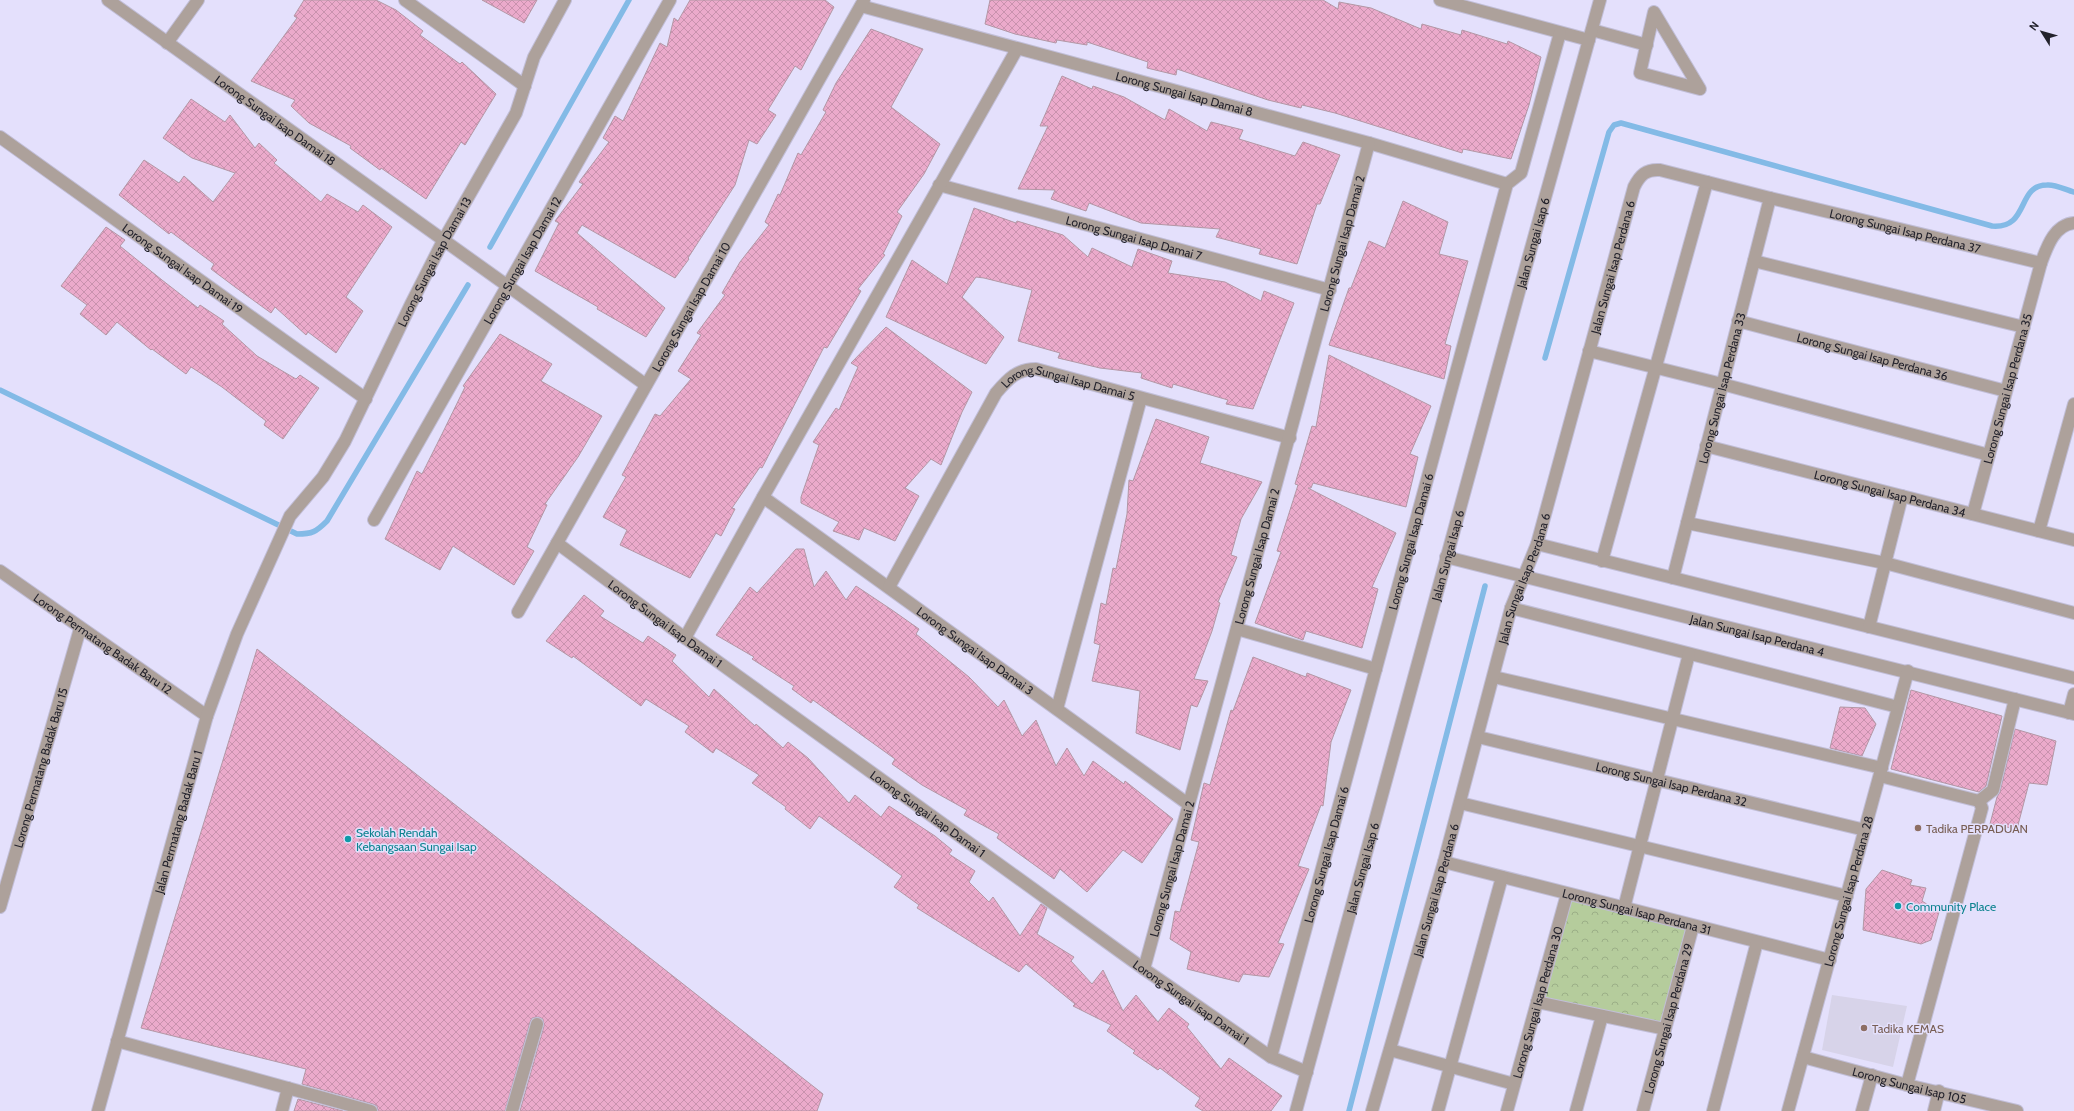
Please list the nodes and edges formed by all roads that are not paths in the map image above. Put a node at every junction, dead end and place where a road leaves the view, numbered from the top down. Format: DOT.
graph roads {
  1 [pos="108,0"];
  2 [pos="198,0"];
  3 [pos="405,0"];
  4 [pos="565,0"];
  5 [pos="670,0"];
  6 [pos="1440,0"];
  7 [pos="1600,0"];
  8 [pos="862,3"];
  9 [pos="1560,33"];
  10 [pos="1590,35"];
  11 [pos="167,43"];
  12 [pos="1647,45"];
  13 [pos="1017,49"];
  14 [pos="525,86"];
  15 [pos="0,137"];
  16 [pos="1369,143"];
  17 [pos="1707,182"];
  18 [pos="1507,184"];
  19 [pos="939,185"];
  20 [pos="1770,198"];
  21 [pos="2074,223"];
  22 [pos="443,241"];
  23 [pos="1754,261"];
  24 [pos="2041,262"];
  25 [pos="507,287"];
  26 [pos="1330,290"];
  27 [pos="1738,321"];
  28 [pos="2024,327"];
  29 [pos="1589,352"];
  30 [pos="1656,368"];
  31 [pos="1722,384"];
  32 [pos="646,385"];
  33 [pos="2006,392"];
  34 [pos="1141,398"];
  35 [pos="366,399"];
  36 [pos="2074,404"];
  37 [pos="1290,438"];
  38 [pos="1706,446"];
  39 [pos="1989,455"];
  40 [pos="763,496"];
  41 [pos="1902,496"];
  42 [pos="1973,514"];
  43 [pos="374,520"];
  44 [pos="1687,523"];
  45 [pos="2039,531"];
  46 [pos="278,540"];
  47 [pos="2074,540"];
  48 [pos="557,543"];
  49 [pos="1537,544"];
  50 [pos="1446,558"];
  51 [pos="1602,561"];
  52 [pos="1885,563"];
  53 [pos="0,571"];
  54 [pos="1524,577"];
  55 [pos="1673,578"];
  56 [pos="889,587"];
  57 [pos="1511,608"];
  58 [pos="518,612"];
  59 [pos="2074,613"];
  60 [pos="1869,628"];
  61 [pos="80,629"];
  62 [pos="1237,629"];
  63 [pos="685,638"];
  64 [pos="1689,654"];
  65 [pos="1376,669"];
  66 [pos="1908,672"];
  67 [pos="1494,676"];
  68 [pos="2074,678"];
  69 [pos="2074,694"];
  70 [pos="2015,699"];
  71 [pos="1898,707"];
  72 [pos="1057,709"];
  73 [pos="2072,714"];
  74 [pos="207,716"];
  75 [pos="1672,719"];
  76 [pos="1478,737"];
  77 [pos="1881,772"];
  78 [pos="1657,780"];
  79 [pos="1979,801"];
  80 [pos="1460,803"];
  81 [pos="1188,804"];
  82 [pos="1865,830"];
  83 [pos="1640,846"];
  84 [pos="1444,862"];
  85 [pos="4,874"];
  86 [pos="1502,877"];
  87 [pos="1567,894"];
  88 [pos="1847,896"];
  89 [pos="0,907"];
  90 [pos="1624,908"];
  91 [pos="1693,926"];
  92 [pos="1757,942"];
  93 [pos="1830,960"];
  94 [pos="1144,969"];
  95 [pos="1537,1002"];
  96 [pos="1602,1016"];
  97 [pos="537,1024"];
  98 [pos="1665,1028"];
  99 [pos="117,1041"];
  100 [pos="1390,1050"];
  101 [pos="1271,1057"];
  102 [pos="1803,1057"];
  103 [pos="1450,1066"];
  104 [pos="1307,1072"];
  105 [pos="1872,1075"];
  106 [pos="1514,1084"];
  107 [pos="1907,1085"];
  108 [pos="288,1088"];
  109 [pos="1939,1091"];
  110 [pos="2001,1109"];
  111 [pos="98,1111"];
  112 [pos="282,1111"];
  113 [pos="371,1111"];
  114 [pos="512,1111"];
  115 [pos="1296,1111"];
  116 [pos="1372,1111"];
  117 [pos="1438,1111"];
  118 [pos="1507,1111"];
  119 [pos="1576,1111"];
  120 [pos="1643,1111"];
  121 [pos="1713,1111"];
  122 [pos="1788,1111"];
  123 [pos="1862,1111"];
  124 [pos="1934,1111"];
  125 [pos="2017,1111"];
  1 -- 11 [label="street, Lorong Sungai Isap Damai 18"];
  2 -- 11 [label="street"];
  3 -- 14 [label="street"];
  4 -- 14 [label="street, Lorong Sungai Isap Damai 13"];
  5 -- 25 [label="street, Lorong Sungai Isap Damai 12"];
  6 -- 9 [label="street"];
  7 -- 10 [label="street, Jalan Sungai Isap 6"];
  8 -- 13 [label="street, Lorong Sungai Isap Damai 8"];
  8 -- 32 [label="street, Lorong Sungai Isap Damai 10"];
  9 -- 10 [label="street"];
  9 -- 18 [label="street"];
  10 -- 12 [label="street"];
  10 -- 50 [label="street, Jalan Sungai Isap 6"];
  11 -- 22 [label="street, Lorong Sungai Isap Damai 18"];
  12 -- 12 [label="street"];
  13 -- 16 [label="street, Lorong Sungai Isap Damai 8"];
  13 -- 19 [label="street"];
  14 -- 22 [label="street, Lorong Sungai Isap Damai 13"];
  15 -- 35 [label="street, Lorong Sungai Isap Damai 19"];
  16 -- 18 [label="street, Lorong Sungai Isap Damai 8"];
  16 -- 26 [label="street, Lorong Sungai Isap Damai 2"];
  17 -- 20 [label="street, Jalan Sungai Isap Perdana 6"];
  17 -- 29 [label="street, Jalan Sungai Isap Perdana 6"];
  17 -- 30 [label="street"];
  18 -- 65 [label="street, Lorong Sungai Isap Damai 6"];
  19 -- 26 [label="street, Lorong Sungai Isap Damai 7"];
  19 -- 40 [label="street"];
  20 -- 23 [label="street, Lorong Sungai Isap Perdana 33"];
  20 -- 24 [label="street, Lorong Sungai Isap Perdana 37"];
  21 -- 24 [label="street, Lorong Sungai Isap Perdana 35"];
  22 -- 25 [label="street, Lorong Sungai Isap Damai 18"];
  22 -- 35 [label="street, Lorong Sungai Isap Damai 13"];
  23 -- 27 [label="street, Lorong Sungai Isap Perdana 33"];
  23 -- 28 [label="street"];
  24 -- 28 [label="street, Lorong Sungai Isap Perdana 35"];
  25 -- 32 [label="street, Lorong Sungai Isap Damai 18"];
  25 -- 43 [label="street, Lorong Sungai Isap Damai 12"];
  26 -- 37 [label="street, Lorong Sungai Isap Damai 2"];
  27 -- 31 [label="street, Lorong Sungai Isap Perdana 33"];
  27 -- 33 [label="street, Lorong Sungai Isap Perdana 36"];
  28 -- 33 [label="street, Lorong Sungai Isap Perdana 35"];
  29 -- 30 [label="street"];
  29 -- 49 [label="street, Jalan Sungai Isap Perdana 6"];
  30 -- 31 [label="street"];
  30 -- 51 [label="street"];
  31 -- 38 [label="street, Lorong Sungai Isap Perdana 33"];
  31 -- 39 [label="street"];
  32 -- 48 [label="street, Lorong Sungai Isap Damai 10"];
  33 -- 39 [label="street, Lorong Sungai Isap Perdana 35"];
  34 -- 37 [label="street, Lorong Sungai Isap Damai 5"];
  34 -- 56 [label="street, Lorong Sungai Isap Damai 5"];
  34 -- 72 [label="street"];
  35 -- 46 [label="street, Lorong Sungai Isap Damai 13"];
  36 -- 45 [label="street"];
  37 -- 62 [label="street, Lorong Sungai Isap Damai 2"];
  38 -- 41 [label="street, Lorong Sungai Isap Perdana 34"];
  38 -- 44 [label="street, Lorong Sungai Isap Perdana 33"];
  39 -- 42 [label="street, Lorong Sungai Isap Perdana 35"];
  40 -- 56 [label="street, Lorong Sungai Isap Damai 3"];
  40 -- 63 [label="street"];
  41 -- 42 [label="street, Lorong Sungai Isap Perdana 34"];
  41 -- 52 [label="street"];
  42 -- 45 [label="street, Lorong Sungai Isap Perdana 34"];
  44 -- 52 [label="street"];
  44 -- 55 [label="street, Lorong Sungai Isap Perdana 33"];
  45 -- 47 [label="street, Lorong Sungai Isap Perdana 34"];
  46 -- 74 [label="street, Jalan Permatang Badak Baru 1"];
  48 -- 58 [label="street, Lorong Sungai Isap Damai 10"];
  48 -- 63 [label="street, Lorong Sungai Isap Damai 1"];
  49 -- 51 [label="street"];
  49 -- 54 [label="street, Jalan Sungai Isap Perdana 6"];
  50 -- 54 [label="street, Jalan Sungai Isap Perdana 4"];
  50 -- 104 [label="street, Jalan Sungai Isap 6"];
  51 -- 55 [label="street"];
  52 -- 59 [label="street"];
  52 -- 60 [label="street"];
  53 -- 61 [label="street, Lorong Permatang Badak Baru 12"];
  54 -- 57 [label="street, Jalan Sungai Isap Perdana 6"];
  54 -- 66 [label="street, Jalan Sungai Isap Perdana 4"];
  55 -- 60 [label="street"];
  56 -- 72 [label="street, Lorong Sungai Isap Damai 3"];
  57 -- 64 [label="street"];
  57 -- 67 [label="street, Jalan Sungai Isap Perdana 6"];
  60 -- 68 [label="street"];
  61 -- 74 [label="street, Lorong Permatang Badak Baru 12"];
  61 -- 85 [label="street, Lorong Permatang Badak Baru 15"];
  62 -- 65 [label="street"];
  62 -- 81 [label="street, Lorong Sungai Isap Damai 2"];
  63 -- 94 [label="street, Lorong Sungai Isap Damai 1"];
  64 -- 71 [label="street"];
  64 -- 75 [label="street"];
  65 -- 101 [label="street, Lorong Sungai Isap Damai 6"];
  66 -- 70 [label="street, Jalan Sungai Isap Perdana 4"];
  66 -- 71 [label="street, Lorong Sungai Isap Perdana 28"];
  67 -- 75 [label="street"];
  67 -- 76 [label="street, Jalan Sungai Isap Perdana 6"];
  69 -- 73 [label="street"];
  70 -- 73 [label="street, Jalan Sungai Isap Perdana 4"];
  70 -- 79 [label="street"];
  71 -- 77 [label="street, Lorong Sungai Isap Perdana 28"];
  72 -- 81 [label="street, Lorong Sungai Isap Damai 3"];
  74 -- 99 [label="street, Jalan Permatang Badak Baru 1"];
  75 -- 77 [label="street"];
  75 -- 78 [label="street"];
  76 -- 78 [label="street, Lorong Sungai Isap Perdana 32"];
  76 -- 80 [label="street, Jalan Sungai Isap Perdana 6"];
  77 -- 79 [label="street"];
  77 -- 82 [label="street, Lorong Sungai Isap Perdana 28"];
  78 -- 82 [label="street, Lorong Sungai Isap Perdana 32"];
  78 -- 83 [label="street"];
  79 -- 107 [label="street"];
  80 -- 83 [label="street"];
  80 -- 84 [label="street, Jalan Sungai Isap Perdana 6"];
  81 -- 94 [label="street, Lorong Sungai Isap Damai 2"];
  82 -- 88 [label="street, Lorong Sungai Isap Perdana 28"];
  83 -- 88 [label="street"];
  83 -- 90 [label="street"];
  84 -- 86 [label="street, Lorong Sungai Isap Perdana 31"];
  84 -- 100 [label="street, Jalan Sungai Isap Perdana 6"];
  85 -- 89 [label="street, Lorong Permatang Badak Baru 15"];
  86 -- 87 [label="street, Lorong Sungai Isap Perdana 31"];
  86 -- 103 [label="street"];
  87 -- 90 [label="street, Lorong Sungai Isap Perdana 31"];
  87 -- 95 [label="street, Lorong Sungai Isap Perdana 30"];
  88 -- 93 [label="street, Lorong Sungai Isap Perdana 28"];
  90 -- 91 [label="street, Lorong Sungai Isap Perdana 31"];
  91 -- 92 [label="street, Lorong Sungai Isap Perdana 31"];
  91 -- 98 [label="street, Lorong Sungai Isap Perdana 29"];
  92 -- 93 [label="street, Lorong Sungai Isap Perdana 31"];
  92 -- 121 [label="street"];
  93 -- 102 [label="street, Lorong Sungai Isap Perdana 28"];
  94 -- 101 [label="street, Lorong Sungai Isap Damai 1"];
  95 -- 96 [label="street"];
  95 -- 106 [label="street, Lorong Sungai Isap Perdana 30"];
  96 -- 98 [label="street"];
  96 -- 119 [label="street"];
  97 -- 114 [label="street"];
  98 -- 120 [label="street, Lorong Sungai Isap Perdana 29"];
  99 -- 108 [label="street"];
  99 -- 111 [label="street, Jalan Permatang Badak Baru 1"];
  100 -- 103 [label="street"];
  100 -- 116 [label="street, Jalan Sungai Isap Perdana 6"];
  101 -- 104 [label="street, Lorong Sungai Isap Damai 1"];
  102 -- 105 [label="street, Lorong Sungai Isap 105"];
  102 -- 122 [label="street, Lorong Sungai Isap Perdana 28"];
  103 -- 106 [label="street"];
  103 -- 117 [label="street"];
  104 -- 115 [label="street, Jalan Sungai Isap 6"];
  105 -- 107 [label="street, Lorong Sungai Isap 105"];
  105 -- 123 [label="street"];
  106 -- 118 [label="street, Lorong Sungai Isap Perdana 30"];
  107 -- 109 [label="street, Lorong Sungai Isap 105"];
  108 -- 112 [label="street"];
  108 -- 113 [label="street"];
  109 -- 110 [label="street, Lorong Sungai Isap 105"];
  109 -- 124 [label="street"];
  110 -- 125 [label="street, Lorong Sungai Isap 105"];
}
